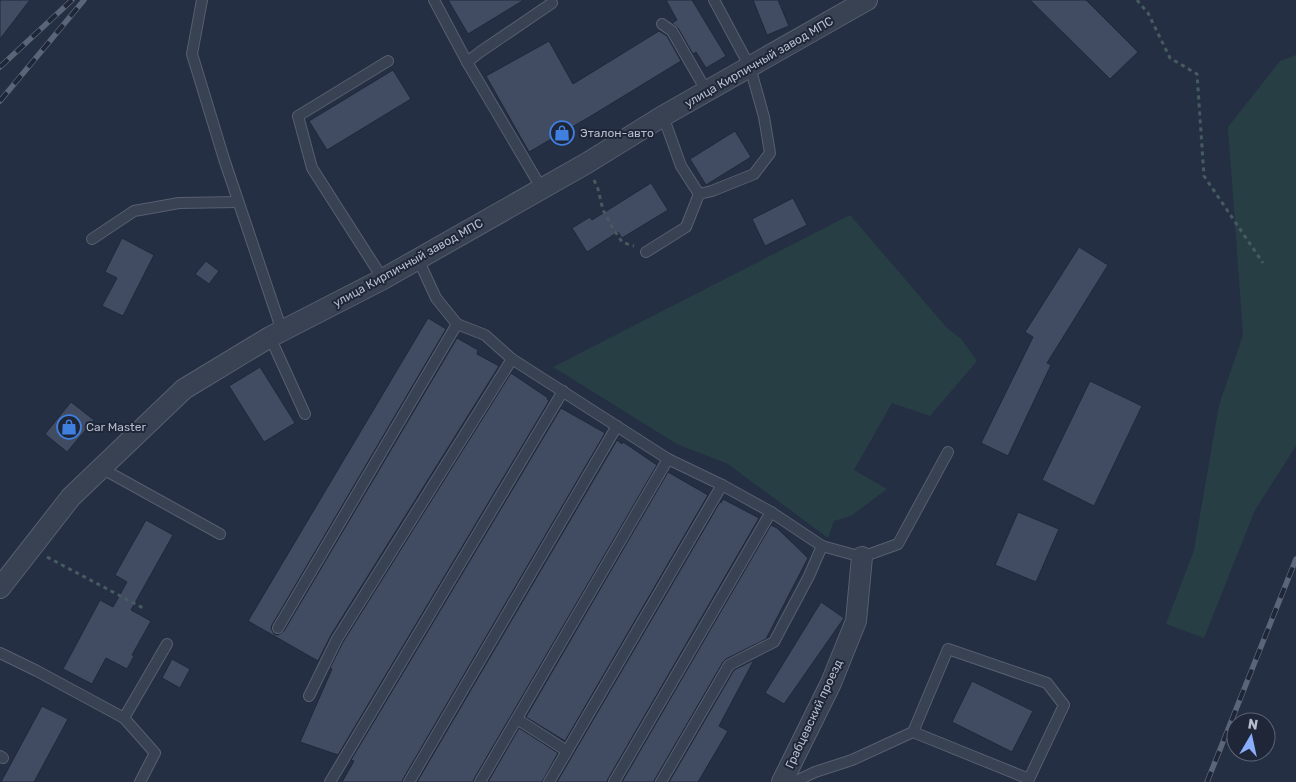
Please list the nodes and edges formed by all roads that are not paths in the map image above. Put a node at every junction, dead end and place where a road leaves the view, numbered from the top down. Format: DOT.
graph roads {
  1 [pos="202,0"];
  2 [pos="434,0"];
  3 [pos="714,0"];
  4 [pos="867,0"];
  5 [pos="552,4"];
  6 [pos="662,24"];
  7 [pos="388,61"];
  8 [pos="467,62"];
  9 [pos="750,68"];
  10 [pos="707,92"];
  11 [pos="663,116"];
  12 [pos="542,189"];
  13 [pos="698,194"];
  14 [pos="238,202"];
  15 [pos="92,239"];
  16 [pos="646,252"];
  17 [pos="418,259"];
  18 [pos="384,279"];
  19 [pos="457,324"];
  20 [pos="276,334"];
  21 [pos="512,359"];
  22 [pos="563,391"];
  23 [pos="304,414"];
  24 [pos="617,426"];
  25 [pos="948,452"];
  26 [pos="668,459"];
  27 [pos="101,468"];
  28 [pos="722,485"];
  29 [pos="771,512"];
  30 [pos="220,534"];
  31 [pos="822,546"];
  32 [pos="862,557"];
  33 [pos="0,588"];
  34 [pos="278,628"];
  35 [pos="167,644"];
  36 [pos="0,653"];
  37 [pos="309,696"];
  38 [pos="124,718"];
  39 [pos="516,720"];
  40 [pos="914,732"];
  41 [pos="567,751"];
  42 [pos="140,782"];
  43 [pos="330,782"];
  44 [pos="409,782"];
  45 [pos="480,782"];
  46 [pos="549,782"];
  47 [pos="614,782"];
  48 [pos="661,782"];
  49 [pos="782,782"];
  50 [pos="794,782"];
  1 -- 14 [label="lane"];
  2 -- 8 [label="lane"];
  3 -- 9 [label="lane"];
  4 -- 9 [label="street, улица Кирпичный завод МПС"];
  5 -- 8 [label="lane"];
  6 -- 10 [label="lane"];
  7 -- 18 [label="lane"];
  8 -- 12 [label="lane"];
  9 -- 10 [label="street, улица Кирпичный завод МПС"];
  9 -- 13 [label="lane"];
  10 -- 11 [label="street, улица Кирпичный завод МПС"];
  11 -- 12 [label="street, улица Кирпичный завод МПС"];
  11 -- 13 [label="lane"];
  12 -- 17 [label="street, улица Кирпичный завод МПС"];
  13 -- 16 [label="lane"];
  14 -- 15 [label="lane"];
  14 -- 20 [label="lane"];
  17 -- 18 [label="street, улица Кирпичный завод МПС"];
  17 -- 19 [label="lane"];
  18 -- 20 [label="street, улица Кирпичный завод МПС"];
  19 -- 21 [label="lane"];
  19 -- 34 [label="lane"];
  20 -- 23 [label="lane"];
  20 -- 27 [label="street, улица Кирпичный завод МПС"];
  21 -- 22 [label="lane"];
  21 -- 37 [label="lane"];
  22 -- 24 [label="lane"];
  22 -- 43 [label="lane"];
  24 -- 26 [label="lane"];
  24 -- 44 [label="lane"];
  25 -- 32 [label="lane"];
  26 -- 28 [label="lane"];
  26 -- 39 [label="lane"];
  27 -- 30 [label="lane"];
  27 -- 33 [label="street, улица Кирпичный завод МПС"];
  28 -- 29 [label="lane"];
  28 -- 41 [label="lane"];
  29 -- 31 [label="lane"];
  29 -- 47 [label="lane"];
  31 -- 32 [label="lane"];
  31 -- 48 [label="lane"];
  32 -- 49 [label="street, Грабцевский проезд"];
  35 -- 38 [label="lane"];
  36 -- 38 [label="lane"];
  38 -- 42 [label="lane"];
  39 -- 41 [label="lane"];
  39 -- 45 [label="lane"];
  40 -- 40 [label="lane"];
  40 -- 50 [label="lane"];
  41 -- 46 [label="lane"];
}
